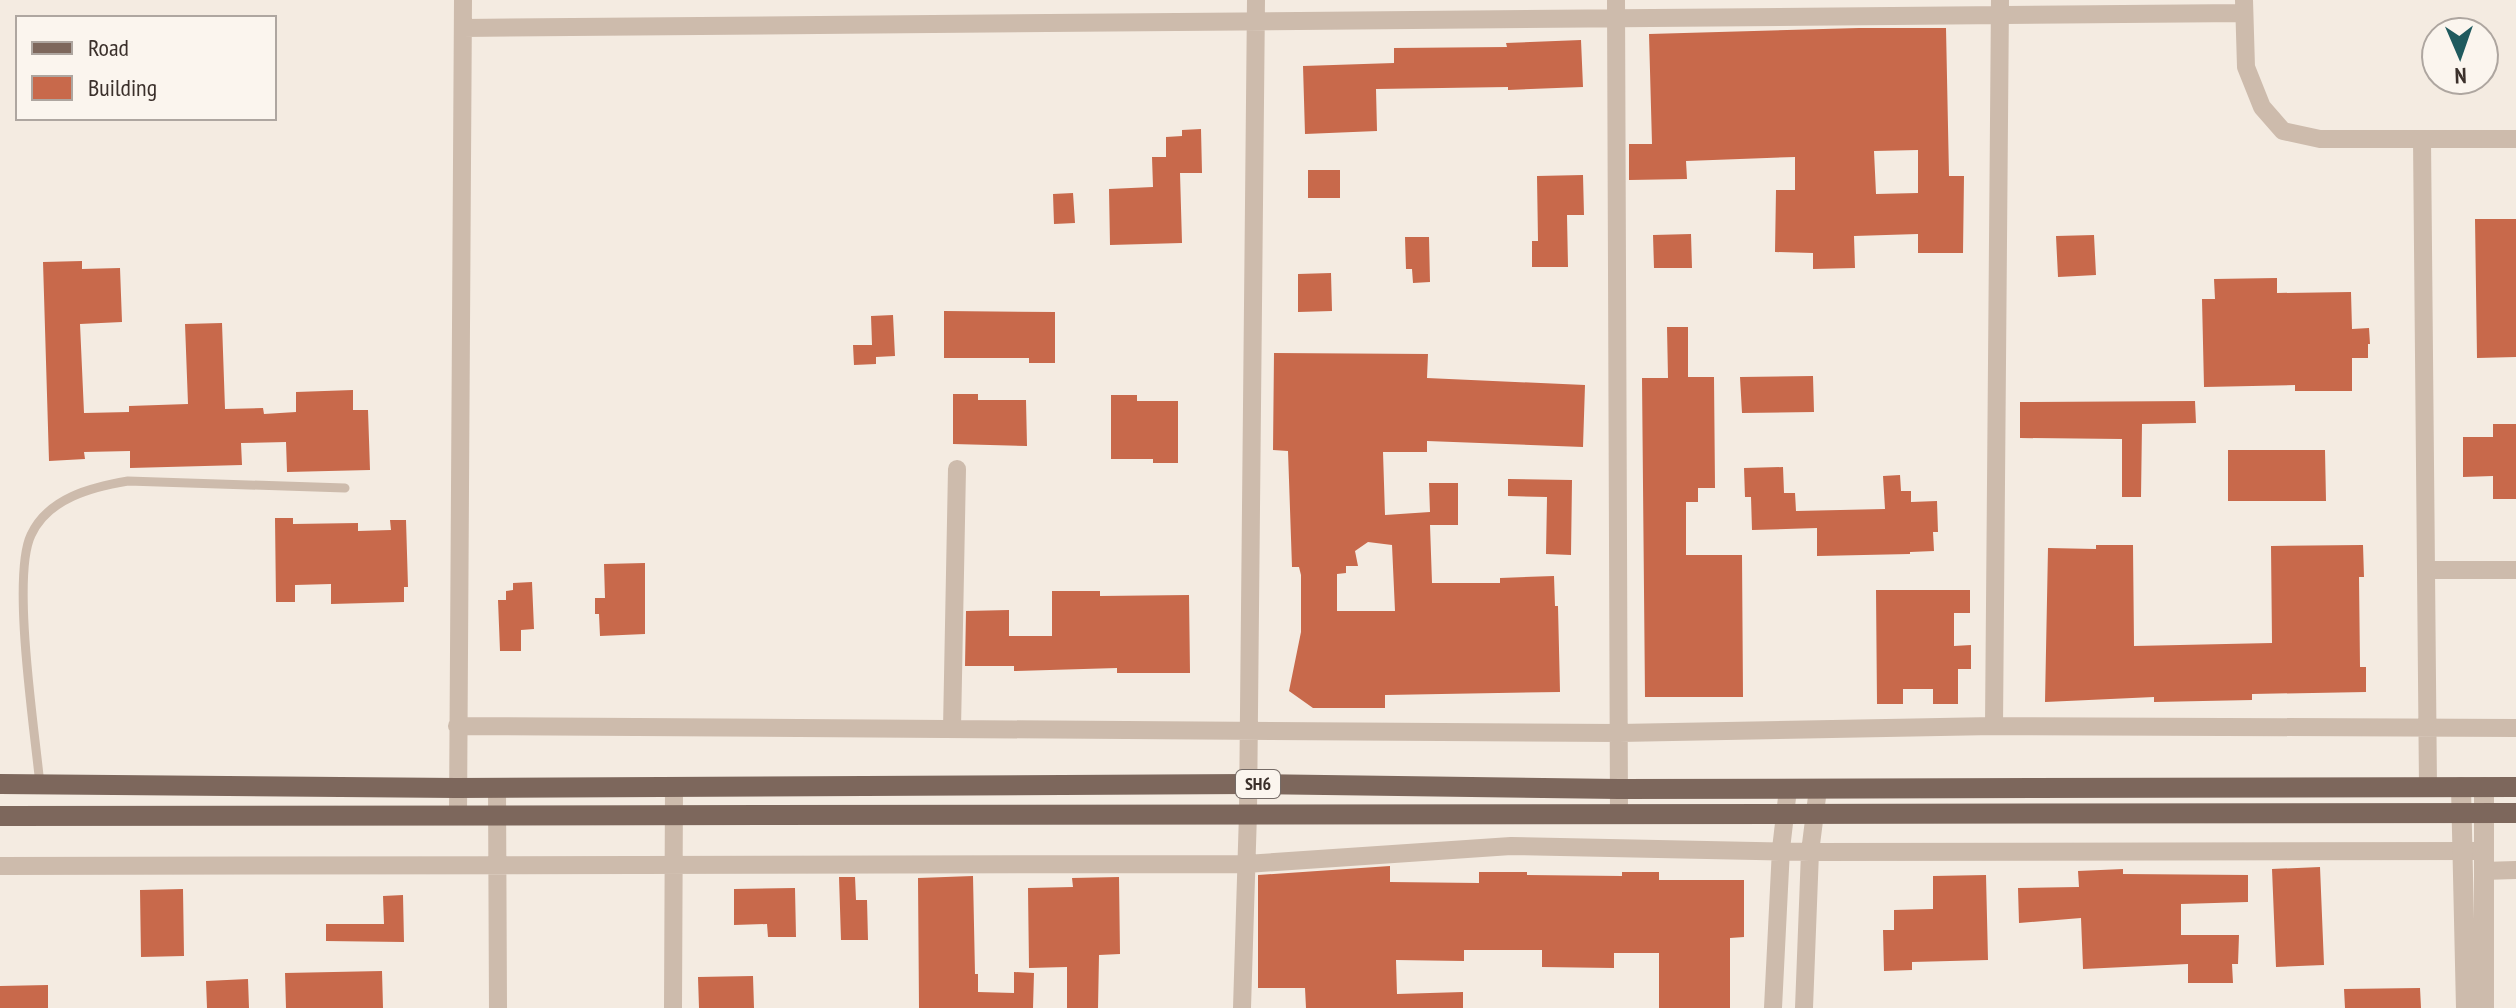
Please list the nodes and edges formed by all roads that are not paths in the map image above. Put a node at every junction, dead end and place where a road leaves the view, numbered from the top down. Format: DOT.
graph roads {
  1 [pos="463,0"];
  2 [pos="1256,0"];
  3 [pos="2244,6"];
  4 [pos="2000,8"];
  5 [pos="1616,9"];
  6 [pos="1256,21"];
  7 [pos="463,28"];
  8 [pos="2422,139"];
  9 [pos="2516,139"];
  10 [pos="957,469"];
  11 [pos="345,488"];
  12 [pos="2426,570"];
  13 [pos="2516,570"];
  14 [pos="457,726"];
  15 [pos="1994,726"];
  16 [pos="2428,726"];
  17 [pos="2516,728"];
  18 [pos="952,729"];
  19 [pos="1249,731"];
  20 [pos="1619,733"];
  21 [pos="0,784"];
  22 [pos="1248,784"];
  23 [pos="40,785"];
  24 [pos="674,787"];
  25 [pos="2428,787"];
  26 [pos="2461,787"];
  27 [pos="2484,787"];
  28 [pos="2516,787"];
  29 [pos="456,788"];
  30 [pos="497,788"];
  31 [pos="1619,789"];
  32 [pos="1788,789"];
  33 [pos="1818,789"];
  34 [pos="1248,813"];
  35 [pos="2516,813"];
  36 [pos="1619,814"];
  37 [pos="1786,814"];
  38 [pos="1816,814"];
  39 [pos="2483,814"];
  40 [pos="458,815"];
  41 [pos="498,815"];
  42 [pos="673,815"];
  43 [pos="2461,815"];
  44 [pos="0,816"];
  45 [pos="1781,849"];
  46 [pos="1810,852"];
  47 [pos="2461,852"];
  48 [pos="2483,861"];
  49 [pos="1246,864"];
  50 [pos="498,865"];
  51 [pos="673,865"];
  52 [pos="0,866"];
  53 [pos="2516,870"];
  54 [pos="498,1008"];
  55 [pos="673,1008"];
  56 [pos="1242,1008"];
  57 [pos="1773,1008"];
  58 [pos="1804,1008"];
  59 [pos="2466,1008"];
  60 [pos="2484,1008"];
  1 -- 7 [label="street"];
  2 -- 6 [label="street"];
  3 -- 4 [label="street"];
  3 -- 8 [label="street"];
  4 -- 5 [label="street"];
  4 -- 15 [label="street"];
  5 -- 6 [label="street"];
  5 -- 20 [label="street"];
  6 -- 7 [label="street"];
  6 -- 19 [label="street"];
  7 -- 14 [label="street"];
  8 -- 9 [label="street"];
  8 -- 12 [label="street"];
  10 -- 18 [label="street"];
  11 -- 23 [label="lane"];
  12 -- 13 [label="street"];
  12 -- 16 [label="street"];
  14 -- 18 [label="street"];
  14 -- 29 [label="street"];
  15 -- 16 [label="street"];
  15 -- 20 [label="street"];
  16 -- 17 [label="street"];
  16 -- 25 [label="street"];
  18 -- 19 [label="street"];
  19 -- 20 [label="street"];
  19 -- 22 [label="street"];
  20 -- 31 [label="street"];
  21 -- 23 [label="main road, SH6"];
  22 -- 24 [label="main road, SH6"];
  22 -- 31 [label="main road, SH6"];
  22 -- 34 [label="street"];
  23 -- 29 [label="main road, SH6"];
  24 -- 30 [label="main road, SH6"];
  24 -- 42 [label="street"];
  25 -- 26 [label="main road, SH6"];
  25 -- 33 [label="main road, SH6"];
  26 -- 27 [label="main road, SH6"];
  26 -- 43 [label="street"];
  27 -- 28 [label="main road, SH6"];
  27 -- 39 [label="street"];
  29 -- 30 [label="main road, SH6"];
  29 -- 40 [label="street"];
  30 -- 41 [label="street"];
  31 -- 32 [label="main road, SH6"];
  31 -- 36 [label="street"];
  32 -- 33 [label="main road, SH6"];
  32 -- 37 [label="street"];
  33 -- 38 [label="street"];
  34 -- 36 [label="main road, SH6"];
  34 -- 42 [label="main road, SH6"];
  34 -- 49 [label="street"];
  35 -- 39 [label="main road, SH6"];
  36 -- 37 [label="main road, SH6"];
  37 -- 38 [label="main road, SH6"];
  37 -- 45 [label="street"];
  38 -- 43 [label="main road, SH6"];
  38 -- 46 [label="street"];
  39 -- 43 [label="main road, SH6"];
  39 -- 48 [label="street"];
  40 -- 41 [label="main road, SH6"];
  40 -- 44 [label="main road, SH6"];
  41 -- 42 [label="main road, SH6"];
  41 -- 50 [label="street"];
  42 -- 51 [label="street"];
  43 -- 47 [label="street"];
  45 -- 46 [label="street"];
  45 -- 49 [label="street"];
  45 -- 57 [label="street"];
  46 -- 47 [label="street"];
  46 -- 58 [label="street"];
  47 -- 48 [label="street"];
  47 -- 59 [label="street"];
  48 -- 53 [label="street"];
  48 -- 60 [label="street"];
  49 -- 51 [label="street"];
  49 -- 56 [label="street"];
  50 -- 51 [label="street"];
  50 -- 52 [label="street"];
  50 -- 54 [label="street"];
  51 -- 55 [label="street"];
}
